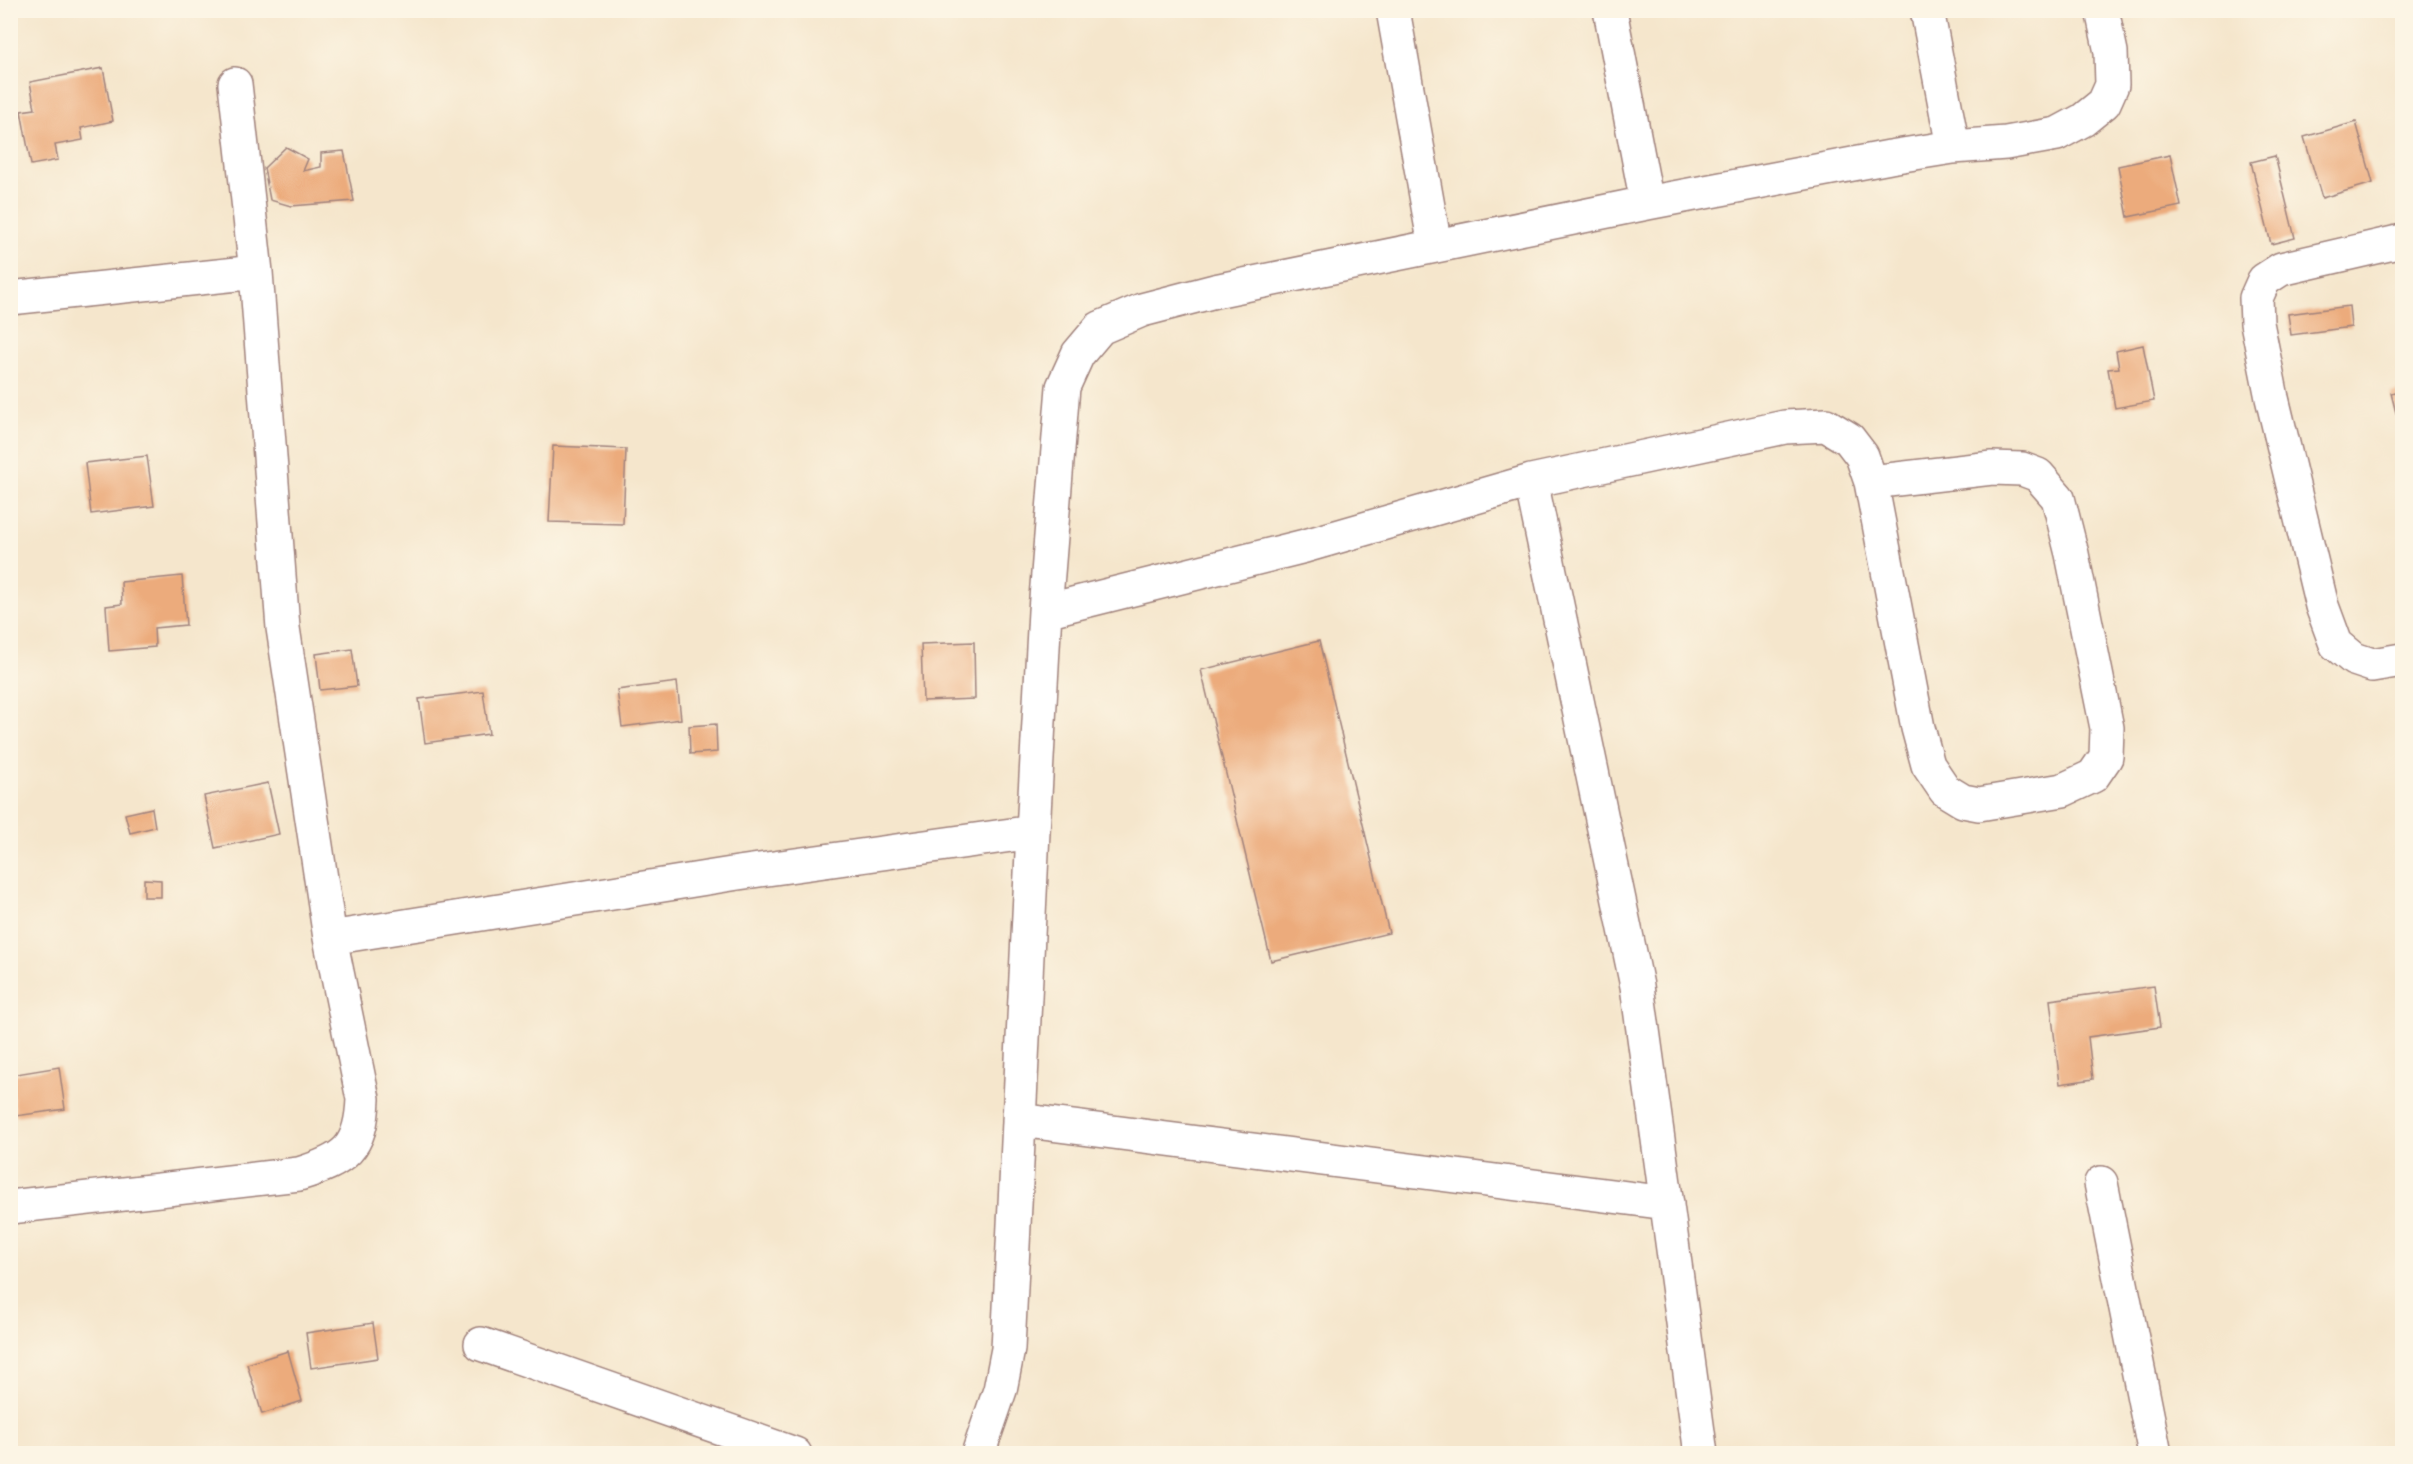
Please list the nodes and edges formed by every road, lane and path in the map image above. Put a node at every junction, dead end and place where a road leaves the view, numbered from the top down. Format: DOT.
graph roads {
  1 [pos="1393,10"];
  2 [pos="1610,10"];
  3 [pos="1927,10"];
  4 [pos="2102,10"];
  5 [pos="236,84"];
  6 [pos="1953,147"];
  7 [pos="1647,203"];
  8 [pos="2403,241"];
  9 [pos="1435,246"];
  10 [pos="256,272"];
  11 [pos="10,298"];
  12 [pos="1531,481"];
  13 [pos="1871,482"];
  14 [pos="1045,611"];
  15 [pos="2403,660"];
  16 [pos="1033,832"];
  17 [pos="330,938"];
  18 [pos="1019,1120"];
  19 [pos="2102,1183"];
  20 [pos="1667,1203"];
  21 [pos="10,1207"];
  22 [pos="481,1344"];
  23 [pos="795,1454"];
  24 [pos="978,1454"];
  25 [pos="1701,1454"];
  26 [pos="2155,1454"];
  1 -- 9 [label="street"];
  2 -- 7 [label="street"];
  3 -- 6 [label="street"];
  4 -- 6 [label="street"];
  5 -- 10 [label="street"];
  6 -- 7 [label="street"];
  7 -- 9 [label="street"];
  8 -- 15 [label="street"];
  9 -- 14 [label="street"];
  10 -- 11 [label="street"];
  10 -- 17 [label="street"];
  12 -- 13 [label="street"];
  12 -- 14 [label="street"];
  12 -- 20 [label="street"];
  13 -- 13 [label="street"];
  14 -- 16 [label="street"];
  16 -- 17 [label="street"];
  16 -- 18 [label="street"];
  17 -- 21 [label="street"];
  18 -- 20 [label="street"];
  18 -- 24 [label="street"];
  19 -- 26 [label="street"];
  20 -- 25 [label="street"];
  22 -- 23 [label="street"];
}
